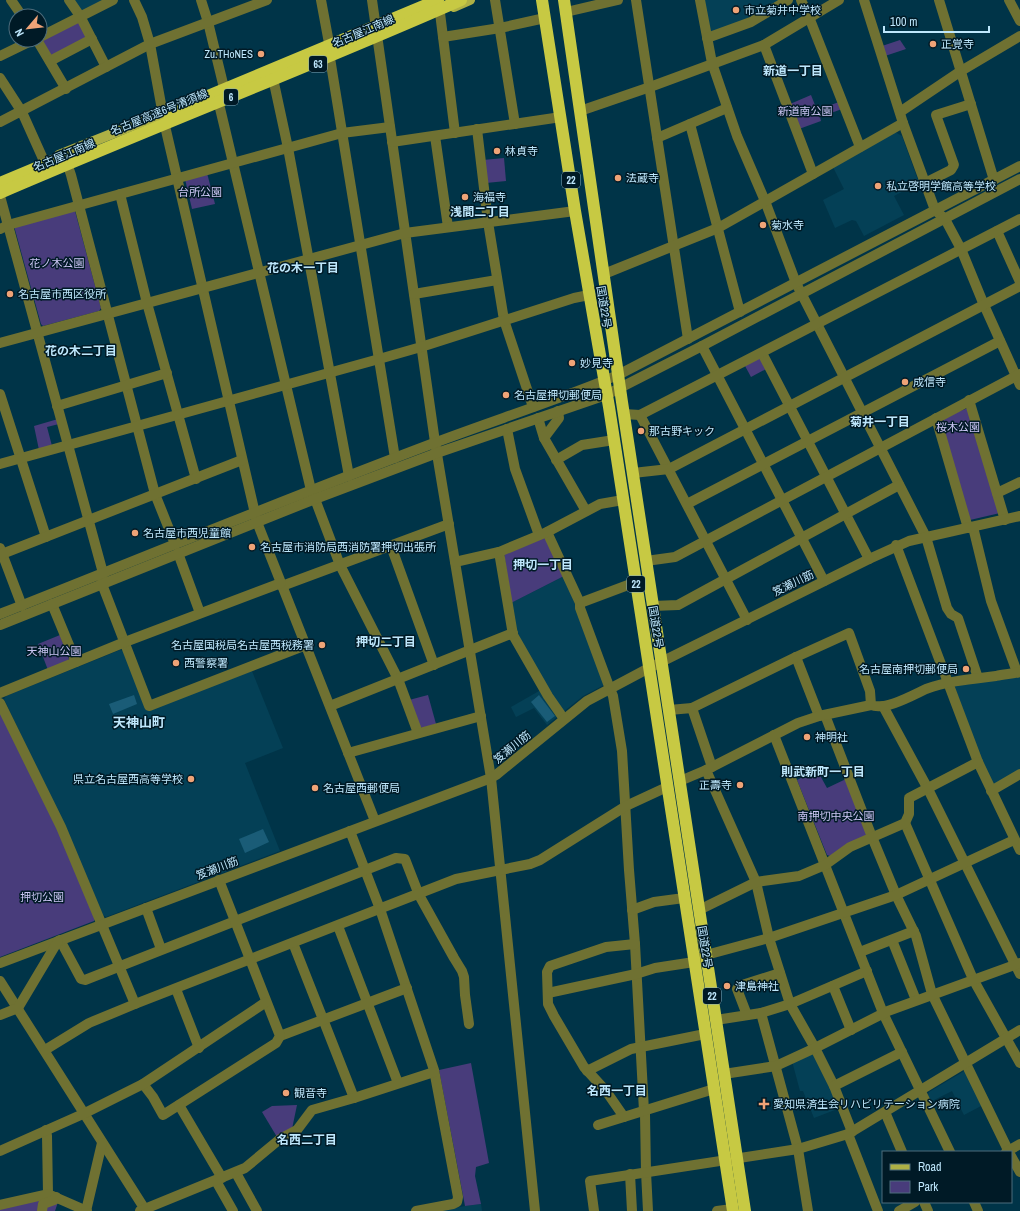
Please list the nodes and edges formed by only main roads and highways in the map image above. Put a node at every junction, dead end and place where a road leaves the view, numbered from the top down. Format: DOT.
graph roads {
  1 [pos="438,0"];
  2 [pos="461,0"];
  3 [pos="470,0"];
  4 [pos="542,0"];
  5 [pos="427,1"];
  6 [pos="565,6"];
  7 [pos="0,182"];
  8 [pos="0,195"];
  9 [pos="733,1210"];
  10 [pos="746,1211"];
  1 -- 7 [label="highway, 名古屋高速6号清須線 / 6"];
  2 -- 8 [label="highway, 名古屋高速6号清須線 / 6"];
  3 -- 8 [label="main road, 名古屋江南線 / 63"];
  4 -- 9 [label="highway, 国道22号 / 22"];
  5 -- 7 [label="main road, 名古屋江南線 / 63"];
  6 -- 10 [label="highway, 国道22号 / 22"];
}
